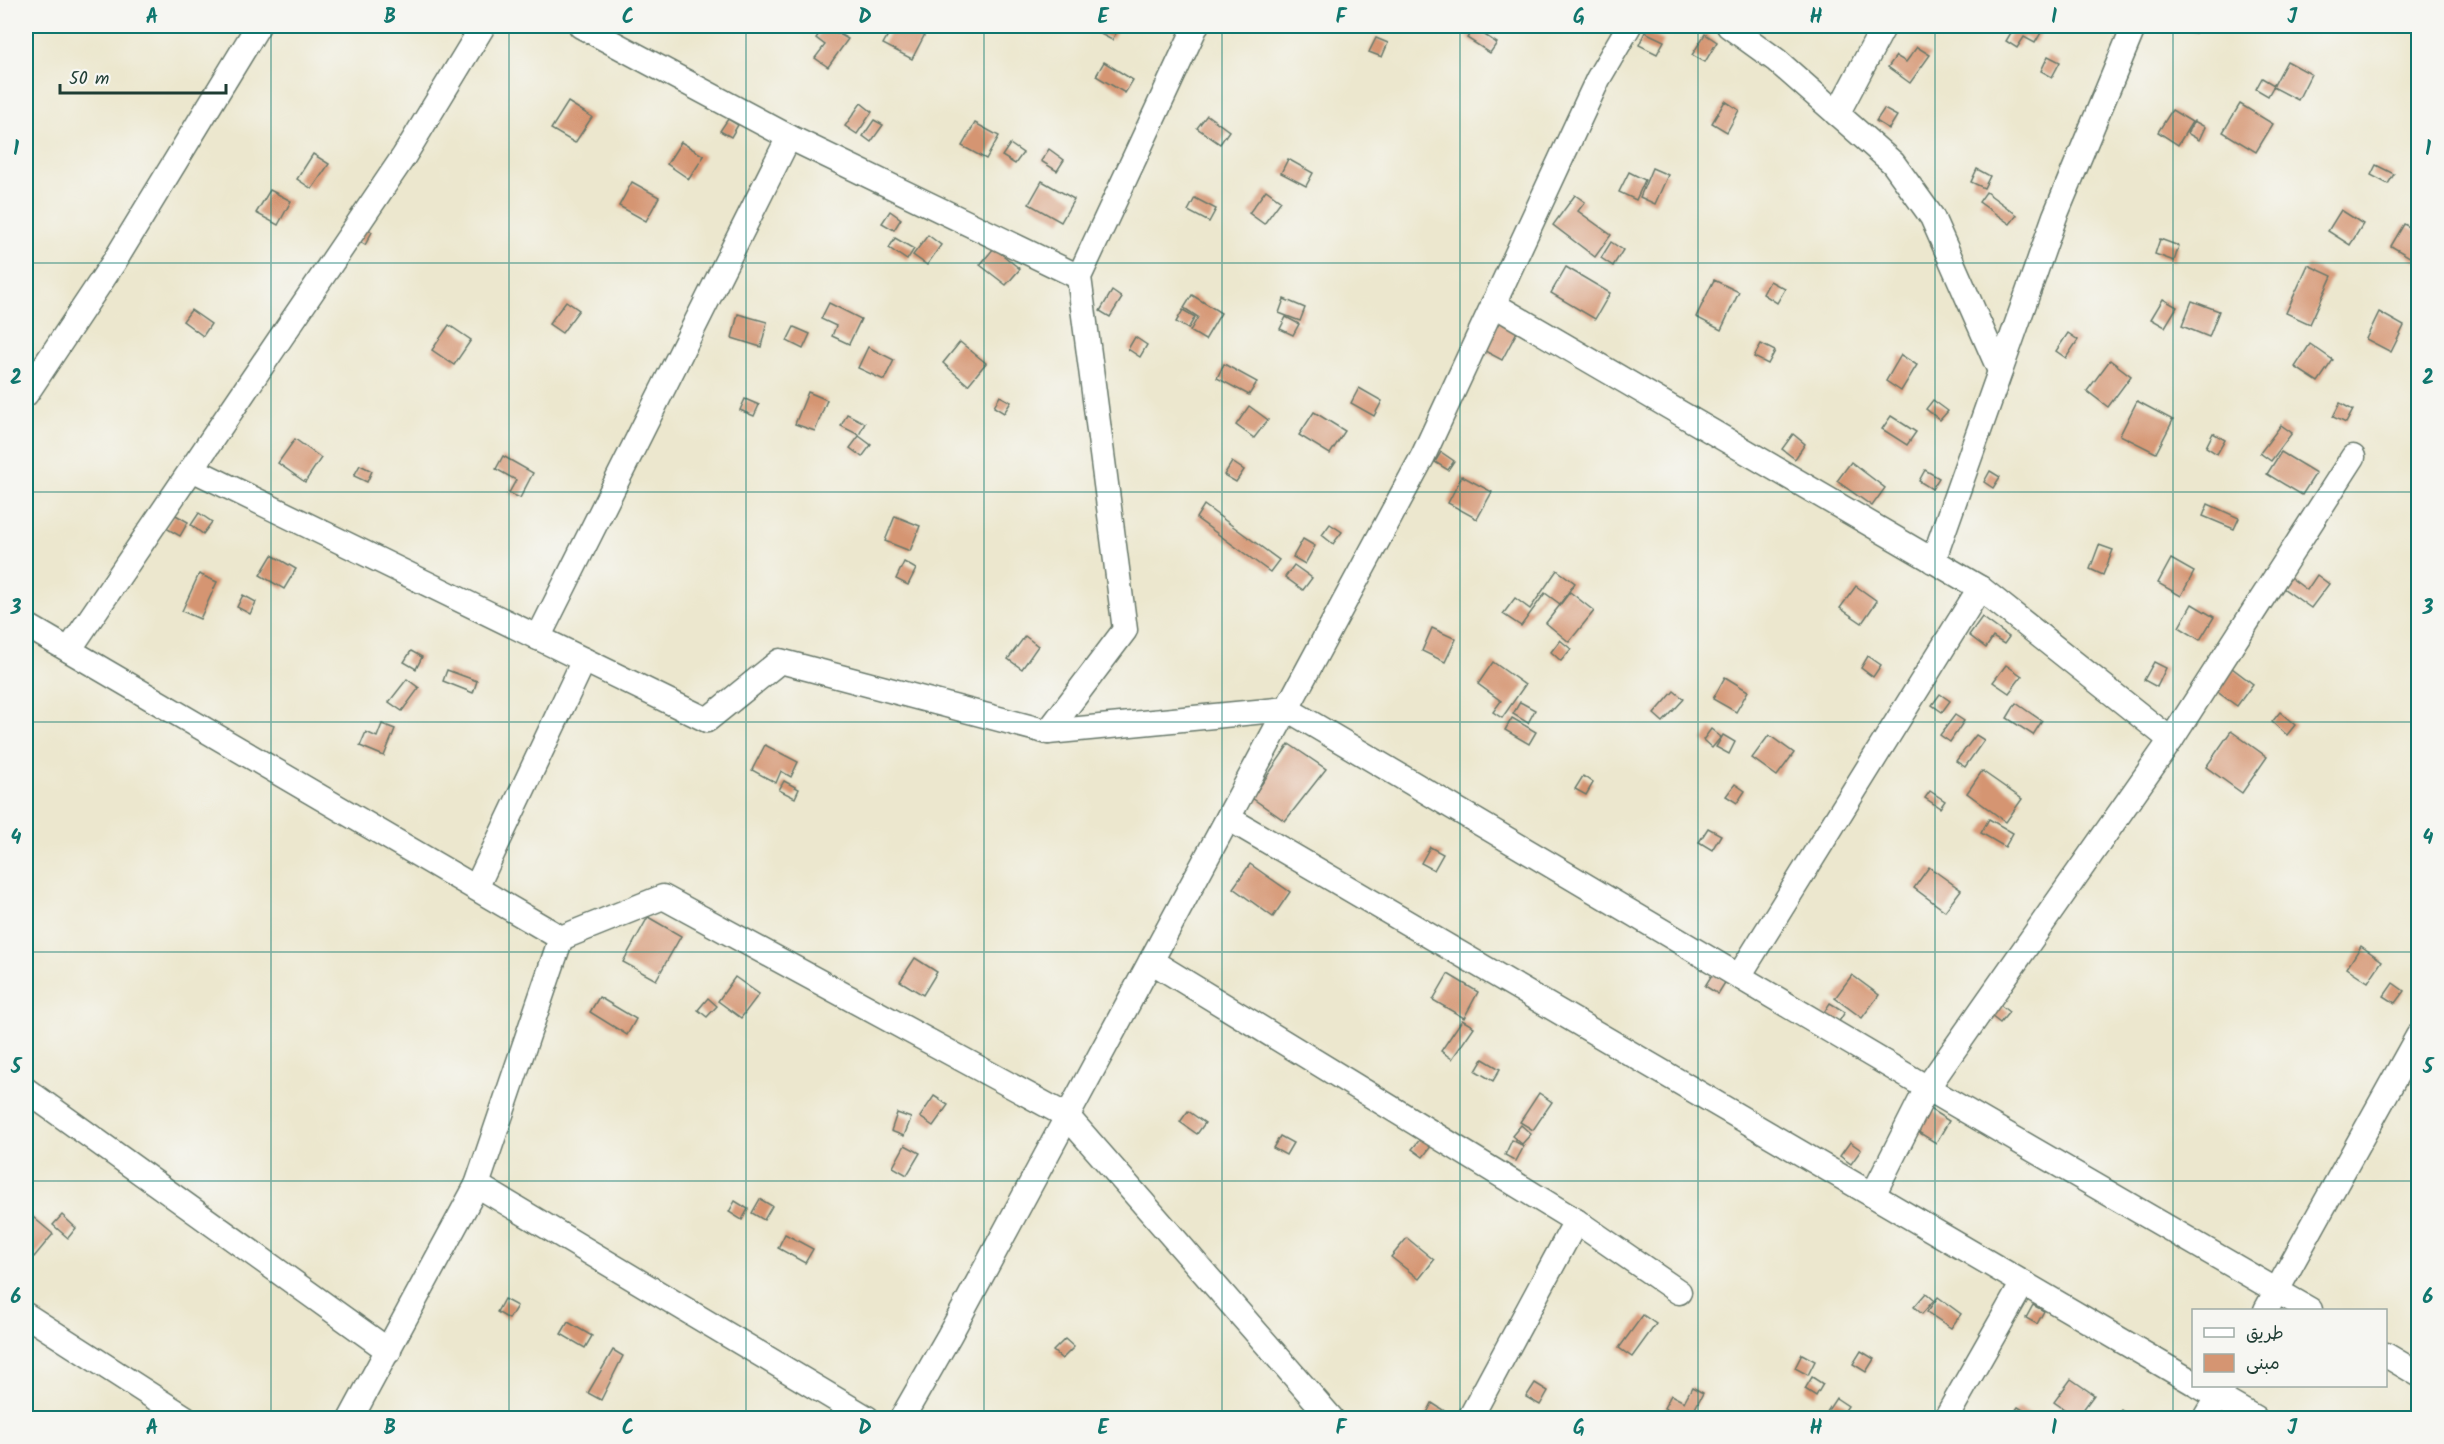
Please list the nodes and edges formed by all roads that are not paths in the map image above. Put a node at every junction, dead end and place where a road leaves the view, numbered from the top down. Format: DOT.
graph roads {
  1 [pos="258,26"];
  2 [pos="483,26"];
  3 [pos="581,26"];
  4 [pos="1196,26"];
  5 [pos="1629,26"];
  6 [pos="1729,26"];
  7 [pos="1884,26"];
  8 [pos="2134,26"];
  9 [pos="1837,114"];
  10 [pos="789,137"];
  11 [pos="1078,277"];
  12 [pos="1492,304"];
  13 [pos="2000,371"];
  14 [pos="26,394"];
  15 [pos="2353,457"];
  16 [pos="192,469"];
  17 [pos="1933,561"];
  18 [pos="1980,588"];
  19 [pos="26,625"];
  20 [pos="538,638"];
  21 [pos="69,650"];
  22 [pos="584,660"];
  23 [pos="1287,709"];
  24 [pos="1048,732"];
  25 [pos="2171,740"];
  26 [pos="1228,818"];
  27 [pos="476,888"];
  28 [pos="561,938"];
  29 [pos="1151,961"];
  30 [pos="1738,976"];
  31 [pos="2418,1036"];
  32 [pos="1927,1088"];
  33 [pos="26,1090"];
  34 [pos="1067,1116"];
  35 [pos="477,1185"];
  36 [pos="1873,1195"];
  37 [pos="1576,1221"];
  38 [pos="2023,1283"];
  39 [pos="1679,1292"];
  40 [pos="2271,1301"];
  41 [pos="2302,1309"];
  42 [pos="26,1315"];
  43 [pos="389,1351"];
  44 [pos="2387,1356"];
  45 [pos="2418,1374"];
  46 [pos="2192,1382"];
  47 [pos="2213,1389"];
  48 [pos="186,1419"];
  49 [pos="351,1419"];
  50 [pos="867,1419"];
  51 [pos="902,1419"];
  52 [pos="1331,1419"];
  53 [pos="1470,1419"];
  54 [pos="1946,1419"];
  55 [pos="2205,1419"];
  56 [pos="2255,1419"];
  1 -- 14 [label="street"];
  2 -- 16 [label="street"];
  3 -- 10 [label="street"];
  4 -- 11 [label="street"];
  5 -- 12 [label="street"];
  6 -- 9 [label="street"];
  7 -- 9 [label="street"];
  8 -- 13 [label="street"];
  9 -- 13 [label="street"];
  10 -- 11 [label="street"];
  10 -- 20 [label="street"];
  11 -- 24 [label="street"];
  12 -- 17 [label="street"];
  12 -- 23 [label="street"];
  13 -- 17 [label="street"];
  15 -- 25 [label="street"];
  16 -- 20 [label="street"];
  16 -- 21 [label="street"];
  17 -- 18 [label="street"];
  18 -- 25 [label="street"];
  18 -- 30 [label="street"];
  19 -- 21 [label="street"];
  20 -- 22 [label="street"];
  21 -- 27 [label="street"];
  22 -- 24 [label="street"];
  22 -- 27 [label="street"];
  23 -- 24 [label="street"];
  23 -- 26 [label="street"];
  23 -- 30 [label="street"];
  25 -- 32 [label="street"];
  26 -- 29 [label="street"];
  26 -- 36 [label="street"];
  27 -- 28 [label="street"];
  28 -- 34 [label="street"];
  28 -- 35 [label="street"];
  29 -- 34 [label="street"];
  29 -- 37 [label="street"];
  30 -- 32 [label="street"];
  31 -- 40 [label="street"];
  32 -- 36 [label="street"];
  32 -- 40 [label="street"];
  33 -- 43 [label="street"];
  34 -- 51 [label="street"];
  34 -- 52 [label="street"];
  35 -- 43 [label="street"];
  35 -- 50 [label="street"];
  36 -- 38 [label="street"];
  37 -- 39 [label="street"];
  37 -- 53 [label="street"];
  38 -- 46 [label="street"];
  38 -- 54 [label="street"];
  40 -- 41 [label="street"];
  42 -- 48 [label="street"];
  43 -- 49 [label="street"];
  44 -- 45 [label="street"];
  47 -- 55 [label="street"];
  47 -- 56 [label="street"];
}
